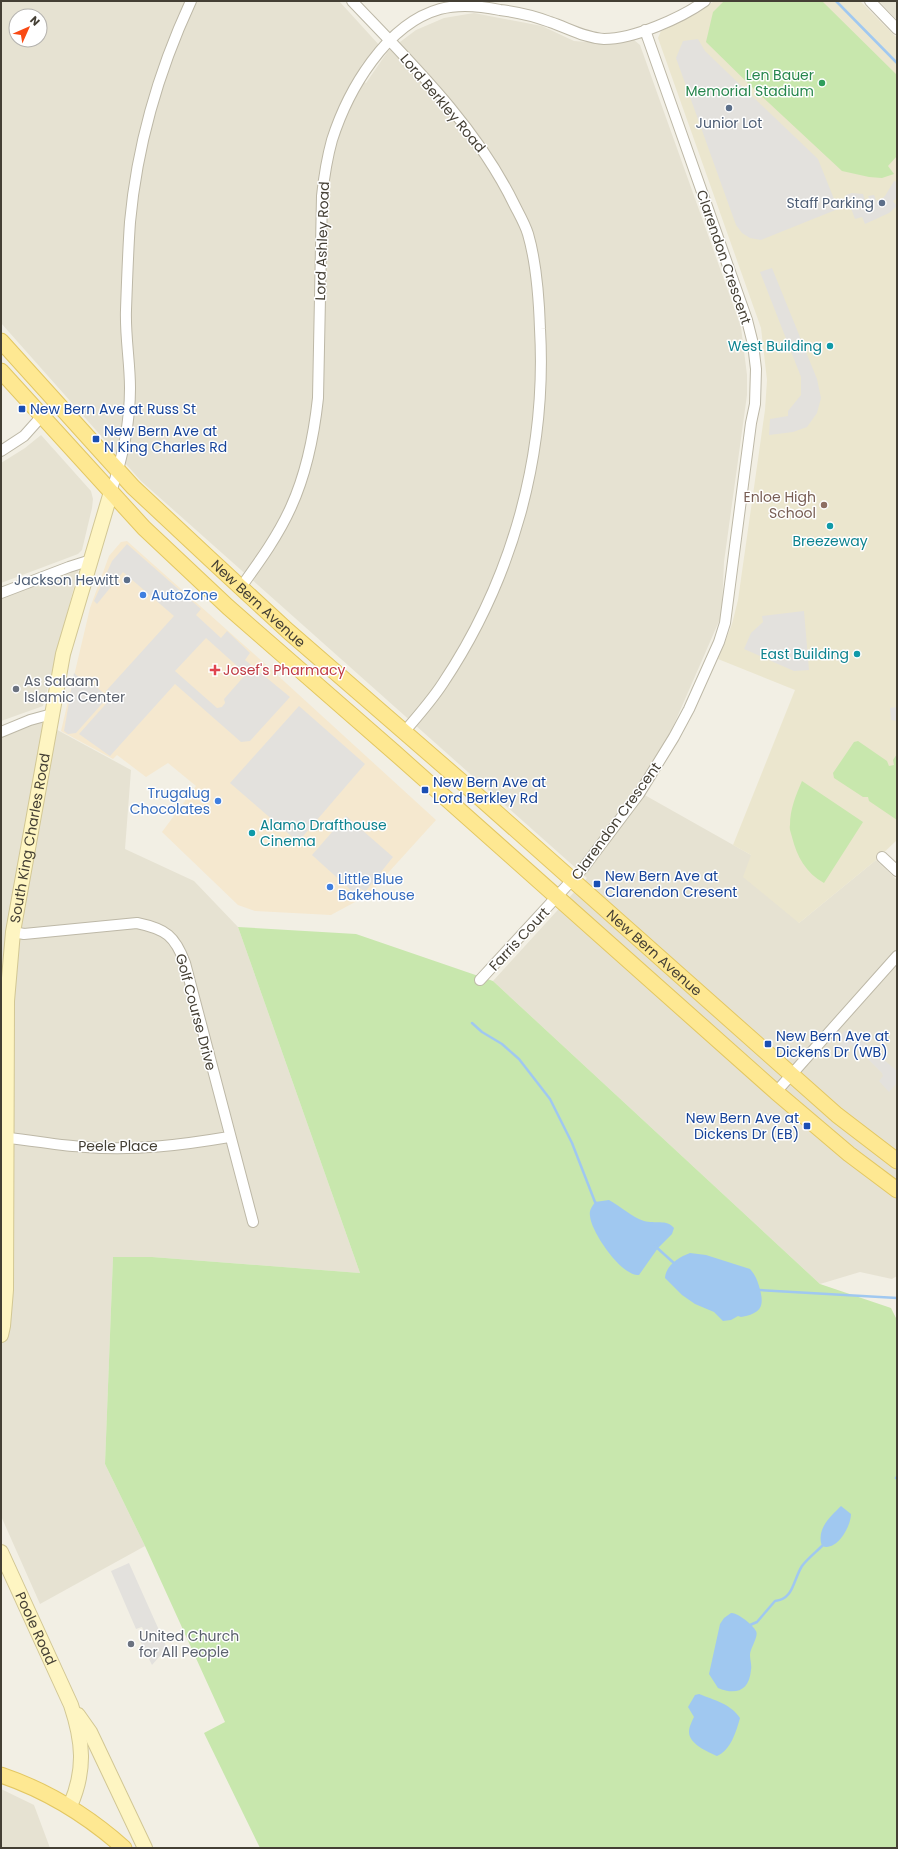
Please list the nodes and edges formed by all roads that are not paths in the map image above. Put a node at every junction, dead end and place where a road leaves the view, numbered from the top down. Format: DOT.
graph roads {
  1 [pos="191,1"];
  2 [pos="352,1"];
  3 [pos="705,1"];
  4 [pos="870,1"];
  5 [pos="897,29"];
  6 [pos="644,30"];
  7 [pos="389,40"];
  8 [pos="1,341"];
  9 [pos="1,371"];
  10 [pos="41,416"];
  11 [pos="1,451"];
  12 [pos="118,471"];
  13 [pos="111,492"];
  14 [pos="171,554"];
  15 [pos="91,560"];
  16 [pos="241,587"];
  17 [pos="1,593"];
  18 [pos="228,607"];
  19 [pos="314,654"];
  20 [pos="336,701"];
  21 [pos="52,714"];
  22 [pos="1,732"];
  23 [pos="404,732"];
  24 [pos="394,752"];
  25 [pos="470,789"];
  26 [pos="882,857"];
  27 [pos="897,871"];
  28 [pos="572,881"];
  29 [pos="557,897"];
  30 [pos="13,932"];
  31 [pos="897,956"];
  32 [pos="480,980"];
  33 [pos="4,1002"];
  34 [pos="791,1074"];
  35 [pos="776,1092"];
  36 [pos="7,1138"];
  37 [pos="230,1138"];
  38 [pos="897,1161"];
  39 [pos="897,1190"];
  40 [pos="253,1222"];
  41 [pos="1,1335"];
  42 [pos="1,1552"];
  43 [pos="71,1705"];
  44 [pos="1,1775"];
  45 [pos="70,1806"];
  46 [pos="124,1848"];
  47 [pos="145,1848"];
  1 -- 12 [label="street"];
  2 -- 7 [label="street, Lord Berkley Road"];
  3 -- 6 [label="street, Lord Ashley Road"];
  4 -- 5 [label="street"];
  6 -- 7 [label="street, Lord Ashley Road"];
  6 -- 28 [label="street, Clarendon Crescent"];
  7 -- 16 [label="street, Lord Ashley Road"];
  7 -- 23 [label="street, Lord Berkley Road"];
  8 -- 12 [label="main road, New Bern Avenue"];
  9 -- 10 [label="main road, New Bern Avenue"];
  10 -- 11 [label="street"];
  10 -- 13 [label="main road, New Bern Avenue"];
  12 -- 13 [label="street"];
  12 -- 16 [label="main road, New Bern Avenue"];
  13 -- 14 [label="main road, New Bern Avenue"];
  13 -- 15 [label="street, South King Charles Road"];
  14 -- 16 [label="main road"];
  14 -- 18 [label="main road, New Bern Avenue"];
  15 -- 17 [label="street"];
  15 -- 21 [label="street, South King Charles Road"];
  16 -- 19 [label="main road, New Bern Avenue"];
  18 -- 19 [label="main road"];
  18 -- 20 [label="main road, New Bern Avenue"];
  19 -- 23 [label="main road, New Bern Avenue"];
  20 -- 23 [label="main road"];
  20 -- 24 [label="main road, New Bern Avenue"];
  21 -- 22 [label="street"];
  21 -- 30 [label="street, South King Charles Road"];
  23 -- 25 [label="main road, New Bern Avenue"];
  24 -- 25 [label="main road"];
  24 -- 29 [label="main road, New Bern Avenue"];
  25 -- 28 [label="main road, New Bern Avenue"];
  26 -- 27 [label="street"];
  28 -- 29 [label="street, Clarendon Crescent"];
  28 -- 34 [label="main road, New Bern Avenue"];
  29 -- 32 [label="street, Farris Court"];
  29 -- 35 [label="main road, New Bern Avenue"];
  30 -- 33 [label="street, South King Charles Road"];
  30 -- 37 [label="street, Golf Course Drive"];
  31 -- 34 [label="street"];
  33 -- 36 [label="street, South King Charles Road"];
  34 -- 35 [label="street"];
  34 -- 38 [label="main road, New Bern Avenue"];
  35 -- 39 [label="main road, New Bern Avenue"];
  36 -- 37 [label="street, Peele Place"];
  36 -- 41 [label="street, South King Charles Road"];
  37 -- 40 [label="street, Golf Course Drive"];
  42 -- 43 [label="street, Poole Road"];
  43 -- 45 [label="street, Poole Road"];
  43 -- 47 [label="street, Poole Road"];
  44 -- 45 [label="main road"];
  45 -- 46 [label="main road"];
}
